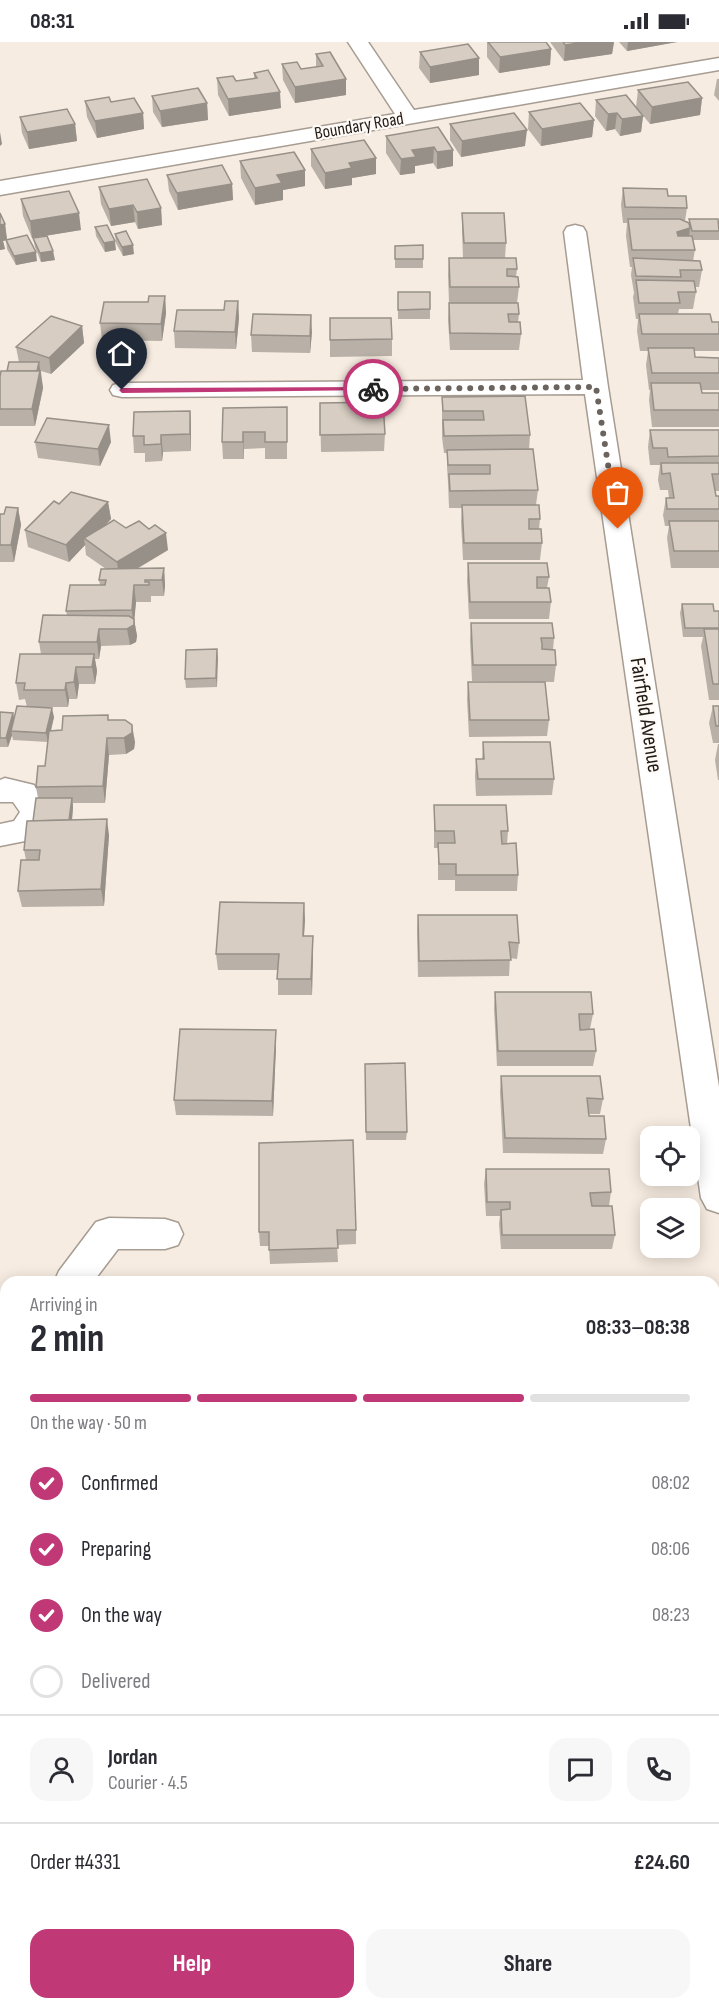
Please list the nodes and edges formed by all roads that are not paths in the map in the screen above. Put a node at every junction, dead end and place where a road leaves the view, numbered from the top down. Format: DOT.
graph roads {
  1 [pos="358,42"];
  2 [pos="719,64"];
  3 [pos="408,117"];
  4 [pos="0,188"];
  5 [pos="575,232"];
  6 [pos="596,387"];
  7 [pos="122,390"];
  8 [pos="0,791"];
  9 [pos="0,835"];
  10 [pos="719,1198"];
  11 [pos="165,1234"];
  12 [pos="77,1276"];
  1 -- 3 [label="street"];
  2 -- 3 [label="street, Boundary Road"];
  3 -- 4 [label="street, Boundary Road"];
  5 -- 6 [label="street, Fairfield Avenue"];
  6 -- 7 [label="street"];
  6 -- 10 [label="street, Fairfield Avenue"];
  8 -- 9 [label="street"];
  11 -- 12 [label="street"];
}
